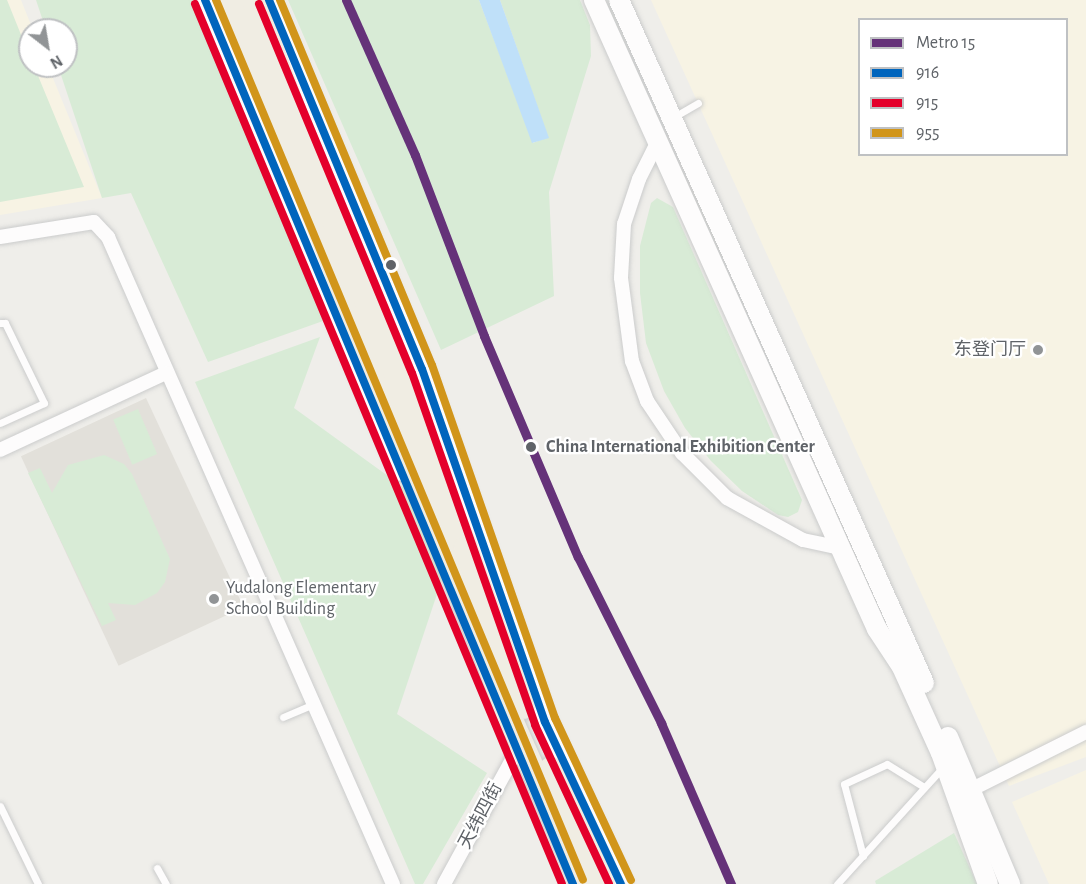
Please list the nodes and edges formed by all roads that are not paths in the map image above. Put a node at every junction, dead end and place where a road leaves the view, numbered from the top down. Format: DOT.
graph roads {
  1 [pos="205,0"];
  2 [pos="230,0"];
  3 [pos="254,0"];
  4 [pos="270,0"];
  5 [pos="594,0"];
  6 [pos="619,0"];
  7 [pos="699,103"];
  8 [pos="671,118"];
  9 [pos="658,141"];
  10 [pos="0,237"];
  11 [pos="0,323"];
  12 [pos="166,373"];
  13 [pos="0,423"];
  14 [pos="0,450"];
  15 [pos="842,548"];
  16 [pos="313,704"];
  17 [pos="284,717"];
  18 [pos="1086,732"];
  19 [pos="518,749"];
  20 [pos="945,765"];
  21 [pos="924,787"];
  22 [pos="970,790"];
  23 [pos="0,806"];
  24 [pos="862,856"];
  25 [pos="158,868"];
  26 [pos="38,884"];
  27 [pos="166,884"];
  28 [pos="393,884"];
  29 [pos="444,884"];
  30 [pos="573,884"];
  31 [pos="584,884"];
  32 [pos="603,884"];
  33 [pos="621,884"];
  34 [pos="837,884"];
  35 [pos="988,884"];
  36 [pos="1010,884"];
  1 -- 19 [label="street"];
  2 -- 31 [label="highway"];
  3 -- 32 [label="highway"];
  4 -- 33 [label="street"];
  5 -- 9 [label="street"];
  6 -- 8 [label="street"];
  7 -- 8 [label="lane"];
  8 -- 22 [label="street"];
  9 -- 15 [label="street"];
  9 -- 15 [label="street"];
  10 -- 12 [label="street"];
  11 -- 13 [label="lane"];
  12 -- 14 [label="street"];
  12 -- 16 [label="street"];
  15 -- 20 [label="street"];
  16 -- 17 [label="lane"];
  16 -- 28 [label="street"];
  18 -- 22 [label="street"];
  19 -- 29 [label="street, 天纬四街"];
  19 -- 30 [label="street"];
  20 -- 21 [label="lane"];
  20 -- 35 [label="street"];
  21 -- 24 [label="lane"];
  21 -- 24 [label="lane"];
  22 -- 36 [label="street"];
  23 -- 26 [label="lane"];
  24 -- 34 [label="lane"];
  25 -- 27 [label="lane"];
}
